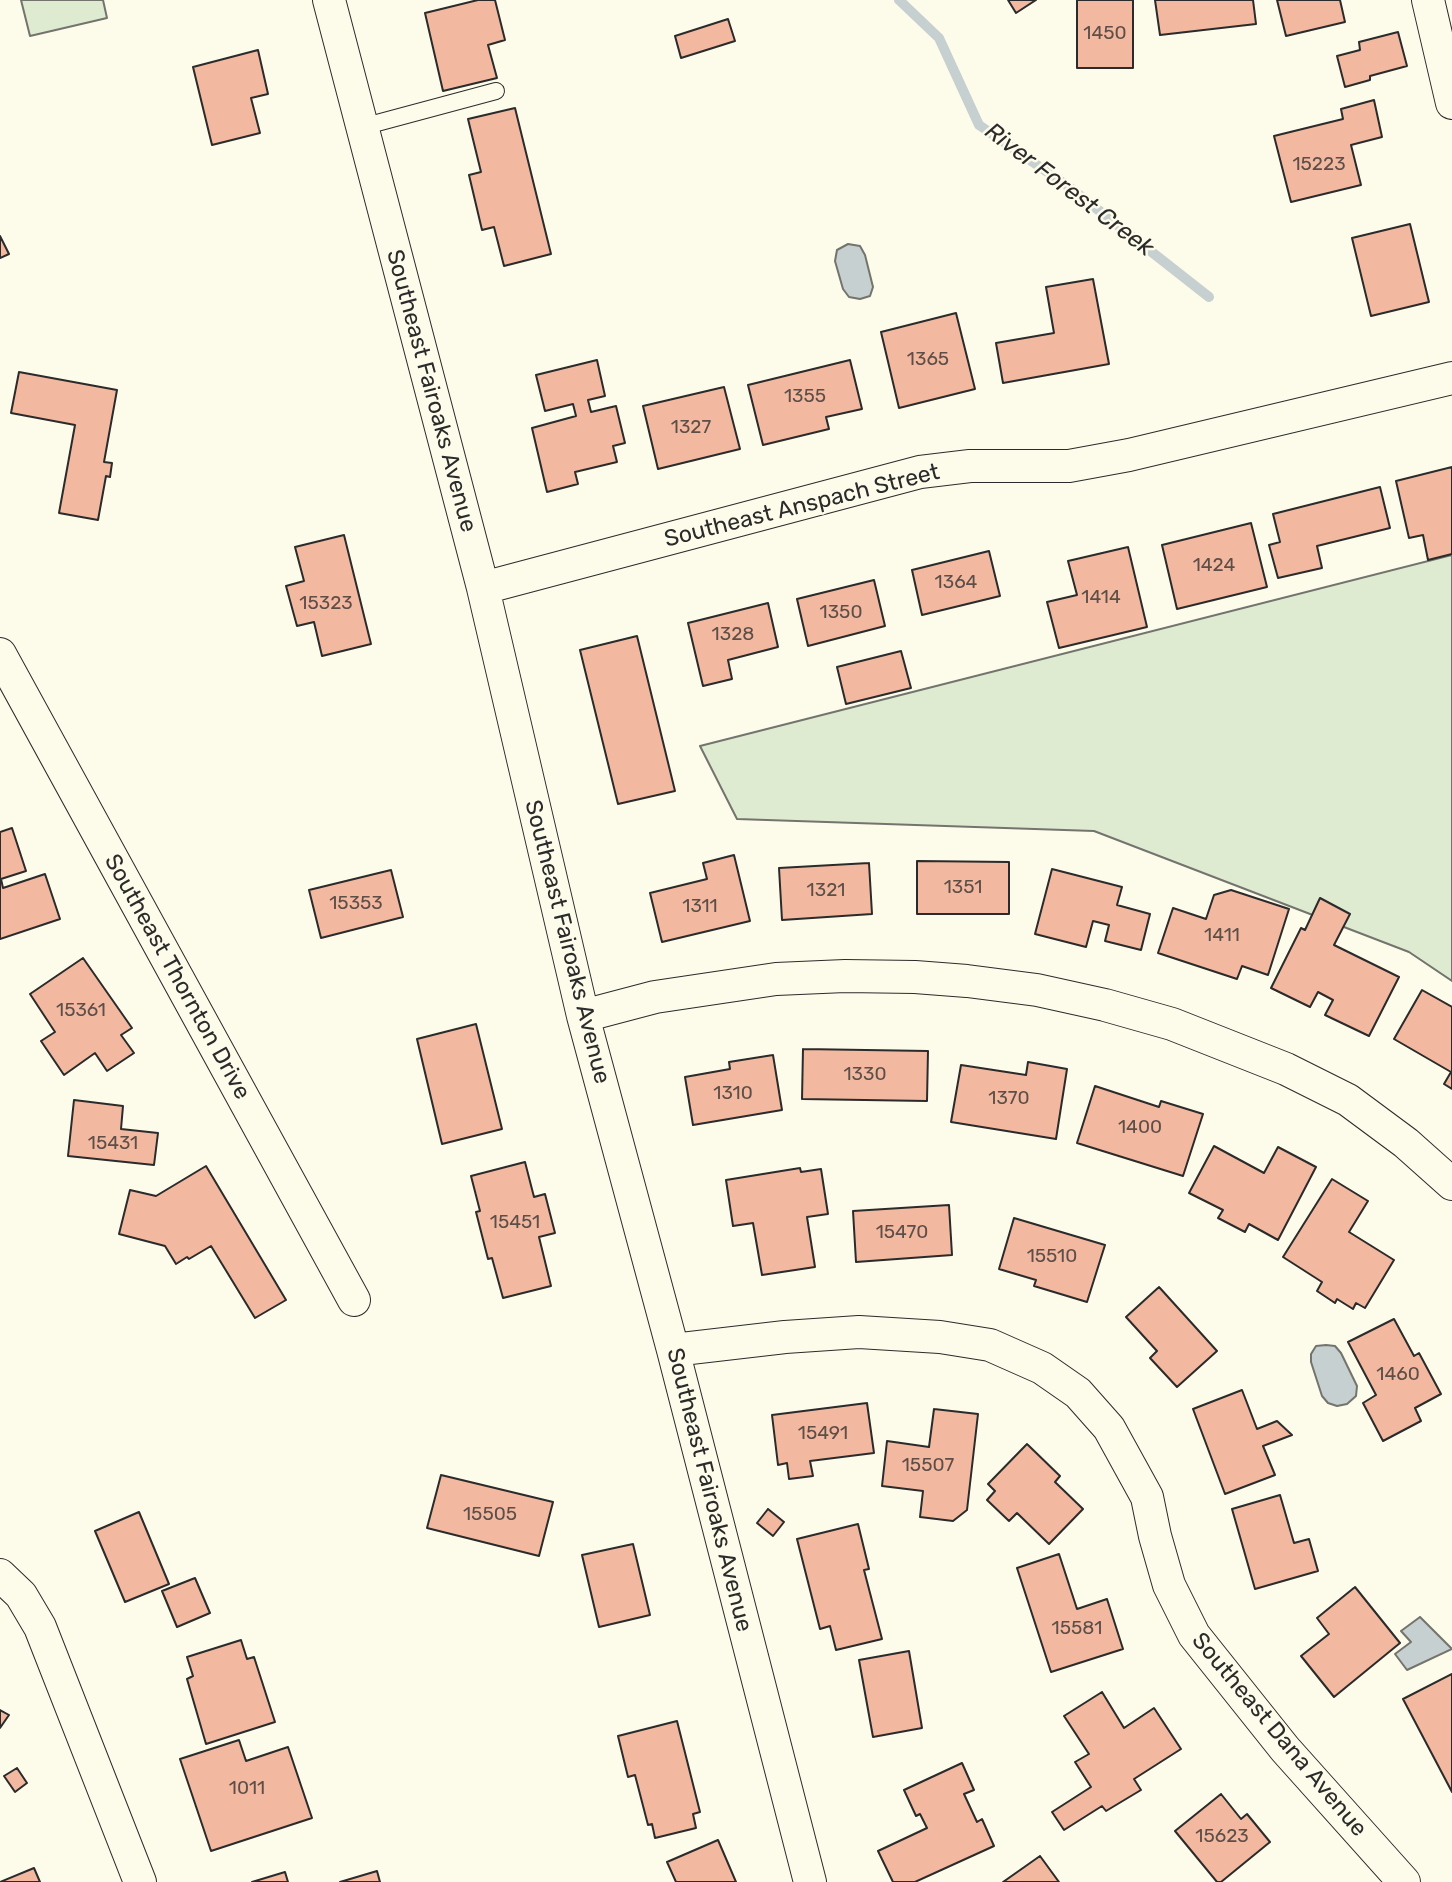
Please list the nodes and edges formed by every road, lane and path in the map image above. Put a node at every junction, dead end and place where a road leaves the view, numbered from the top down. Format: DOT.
graph roads {
  1 [pos="329,0"];
  2 [pos="1428,0"];
  3 [pos="1445,43"];
  4 [pos="496,91"];
  5 [pos="1452,103"];
  6 [pos="362,127"];
  7 [pos="1452,379"];
  8 [pos="483,588"];
  9 [pos="0,654"];
  10 [pos="583,1016"];
  11 [pos="1452,1184"];
  12 [pos="354,1300"];
  13 [pos="673,1350"];
  14 [pos="0,1575"];
  15 [pos="140,1882"];
  16 [pos="810,1882"];
  17 [pos="1404,1882"];
  1 -- 6 [label="street, Southeast Fairoaks Avenue"];
  2 -- 3 [label="street"];
  3 -- 5 [label="street"];
  4 -- 6 [label="lane"];
  6 -- 8 [label="street, Southeast Fairoaks Avenue"];
  7 -- 8 [label="street, Southeast Anspach Street"];
  8 -- 10 [label="street, Southeast Fairoaks Avenue"];
  9 -- 12 [label="street, Southeast Thornton Drive"];
  10 -- 11 [label="street"];
  10 -- 13 [label="street, Southeast Fairoaks Avenue"];
  13 -- 16 [label="street, Southeast Fairoaks Avenue"];
  13 -- 17 [label="street, Southeast Dana Avenue"];
  14 -- 15 [label="street"];
}
